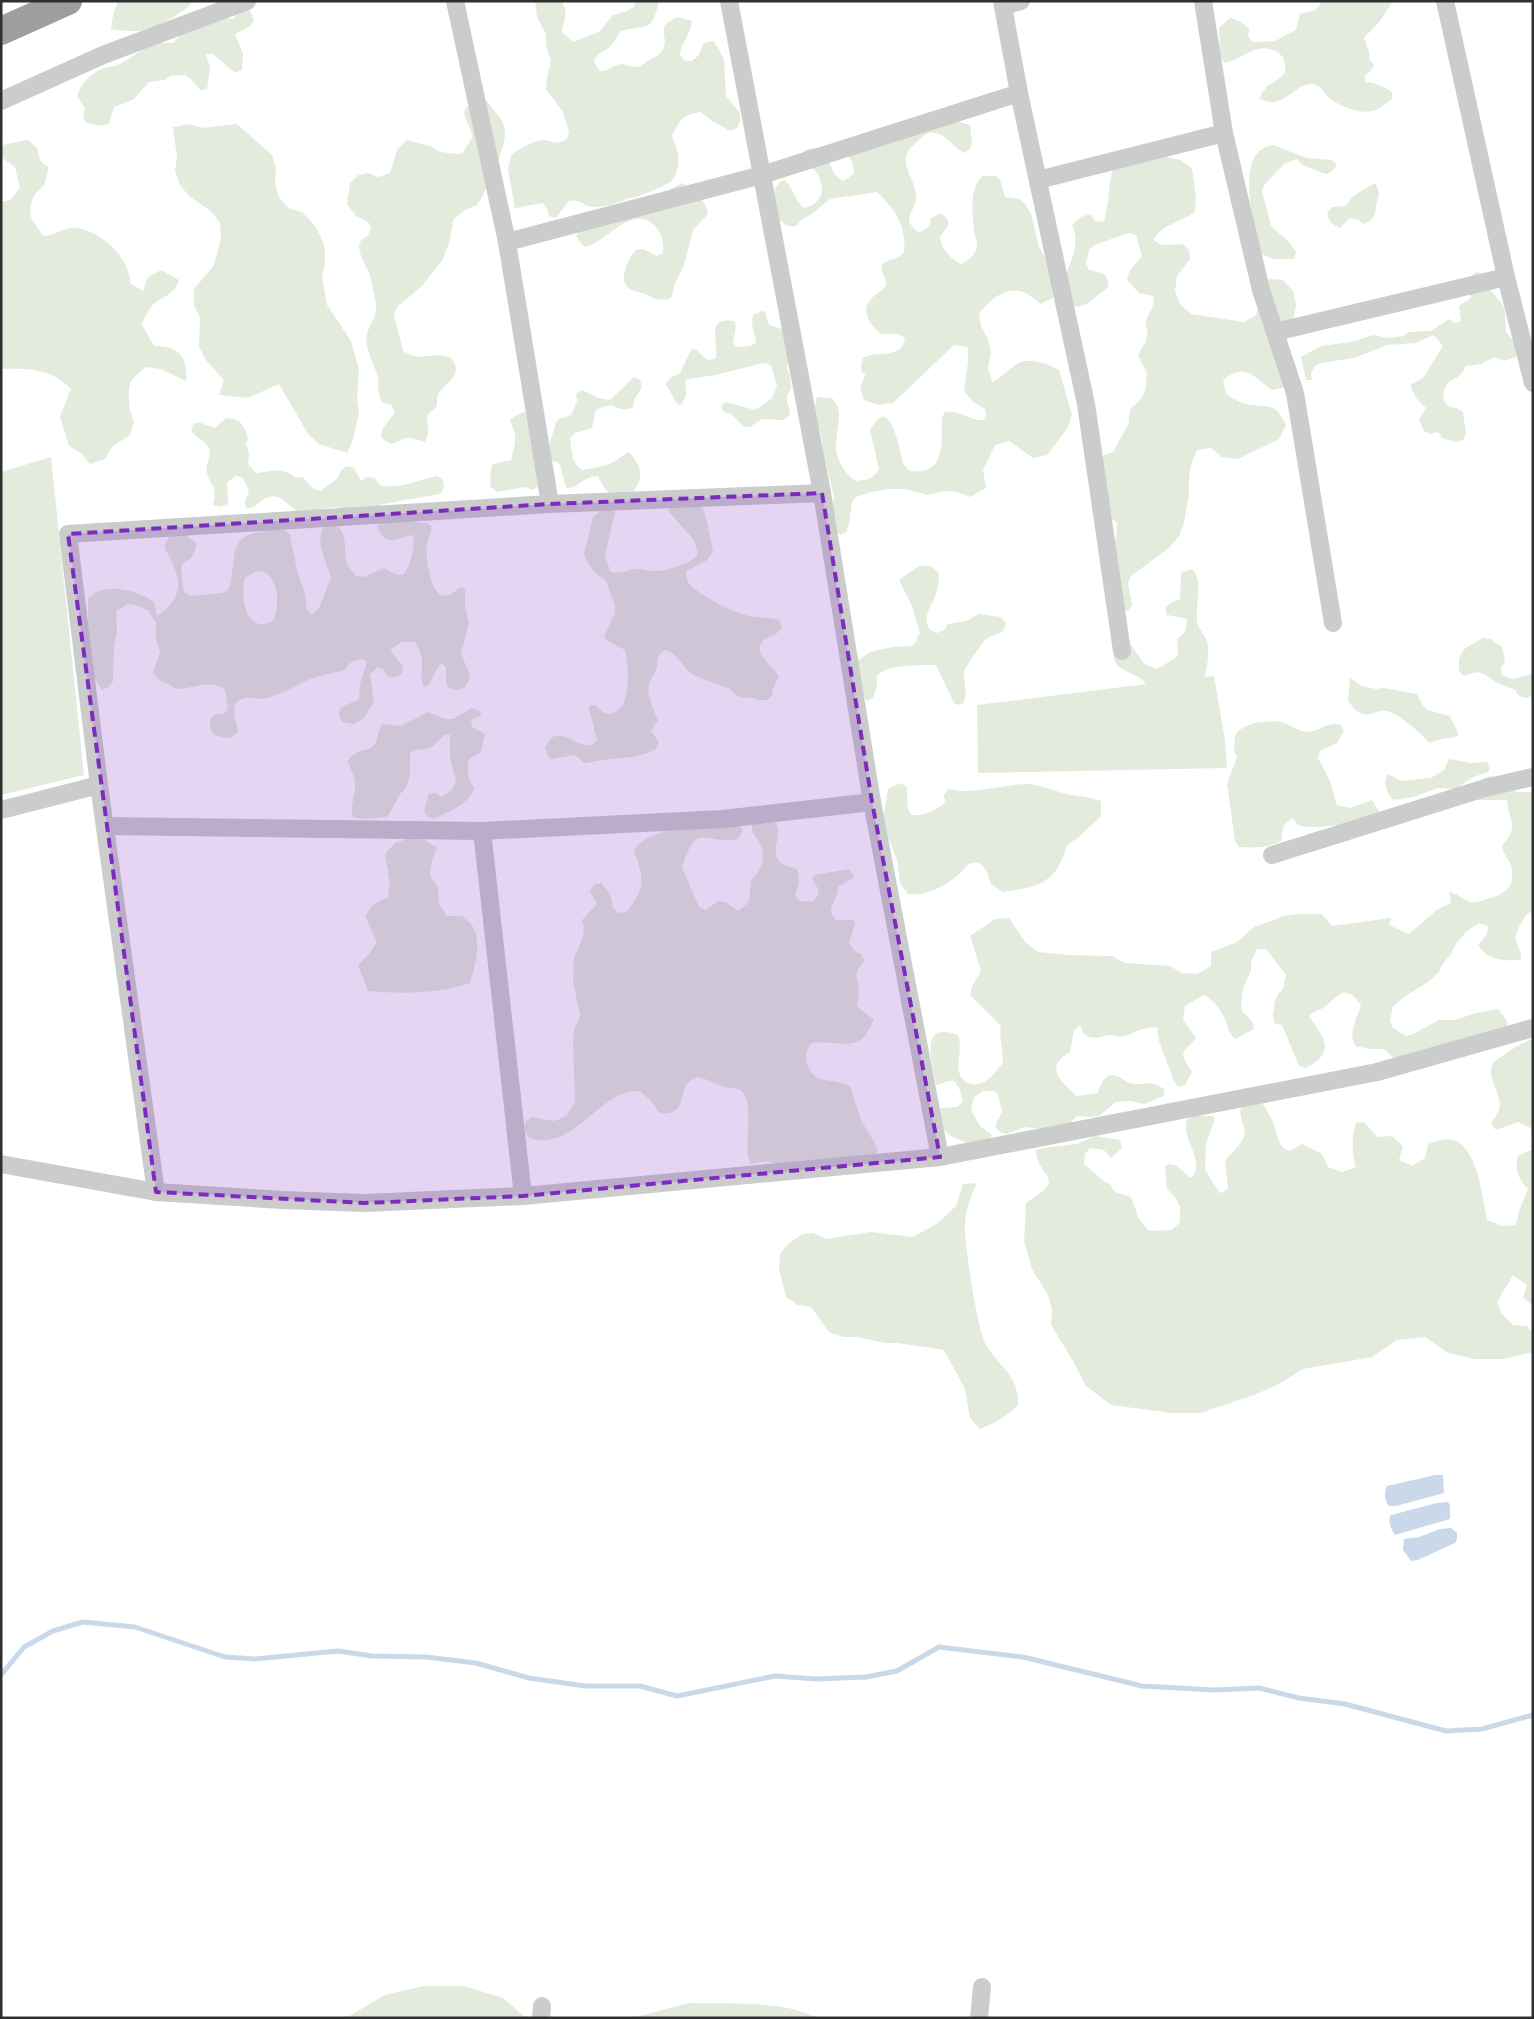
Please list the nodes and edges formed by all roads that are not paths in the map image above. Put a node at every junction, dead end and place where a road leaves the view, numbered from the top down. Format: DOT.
graph roads {
  1 [pos="68,1"];
  2 [pos="247,1"];
  3 [pos="455,1"];
  4 [pos="729,1"];
  5 [pos="1020,1"];
  6 [pos="1203,1"];
  7 [pos="1445,1"];
  8 [pos="1002,4"];
  9 [pos="1,31"];
  10 [pos="1019,93"];
  11 [pos="1,101"];
  12 [pos="1224,133"];
  13 [pos="762,175"];
  14 [pos="1038,180"];
  15 [pos="508,242"];
  16 [pos="1506,277"];
  17 [pos="1275,332"];
  18 [pos="1529,348"];
  19 [pos="1533,383"];
  20 [pos="822,494"];
  21 [pos="550,504"];
  22 [pos="1333,623"];
  23 [pos="1122,651"];
  24 [pos="1533,777"];
  25 [pos="99,785"];
  26 [pos="872,802"];
  27 [pos="1,810"];
  28 [pos="105,826"];
  29 [pos="482,831"];
  30 [pos="1272,855"];
  31 [pos="1533,1028"];
  32 [pos="940,1157"];
  33 [pos="1,1164"];
  34 [pos="156,1192"];
  35 [pos="523,1196"];
  36 [pos="982,1987"];
  37 [pos="979,2018"];
  1 -- 9 [label="highway"];
  2 -- 11 [label="street"];
  3 -- 15 [label="street"];
  4 -- 13 [label="street"];
  5 -- 8 [label="street"];
  6 -- 12 [label="street"];
  7 -- 16 [label="street"];
  8 -- 10 [label="street"];
  10 -- 13 [label="street"];
  10 -- 14 [label="street"];
  12 -- 14 [label="street"];
  12 -- 17 [label="street"];
  13 -- 15 [label="street"];
  13 -- 20 [label="street"];
  14 -- 23 [label="street"];
  15 -- 21 [label="street"];
  16 -- 17 [label="street"];
  16 -- 18 [label="street"];
  17 -- 22 [label="street"];
  18 -- 19 [label="street"];
  20 -- 21 [label="street"];
  20 -- 26 [label="street"];
  21 -- 25 [label="street"];
  24 -- 30 [label="street"];
  25 -- 27 [label="street"];
  25 -- 28 [label="street"];
  26 -- 29 [label="street"];
  26 -- 32 [label="street"];
  28 -- 29 [label="street"];
  28 -- 34 [label="street"];
  29 -- 35 [label="street"];
  31 -- 32 [label="street"];
  32 -- 35 [label="street"];
  33 -- 34 [label="street"];
  34 -- 35 [label="street"];
  36 -- 37 [label="street"];
}
